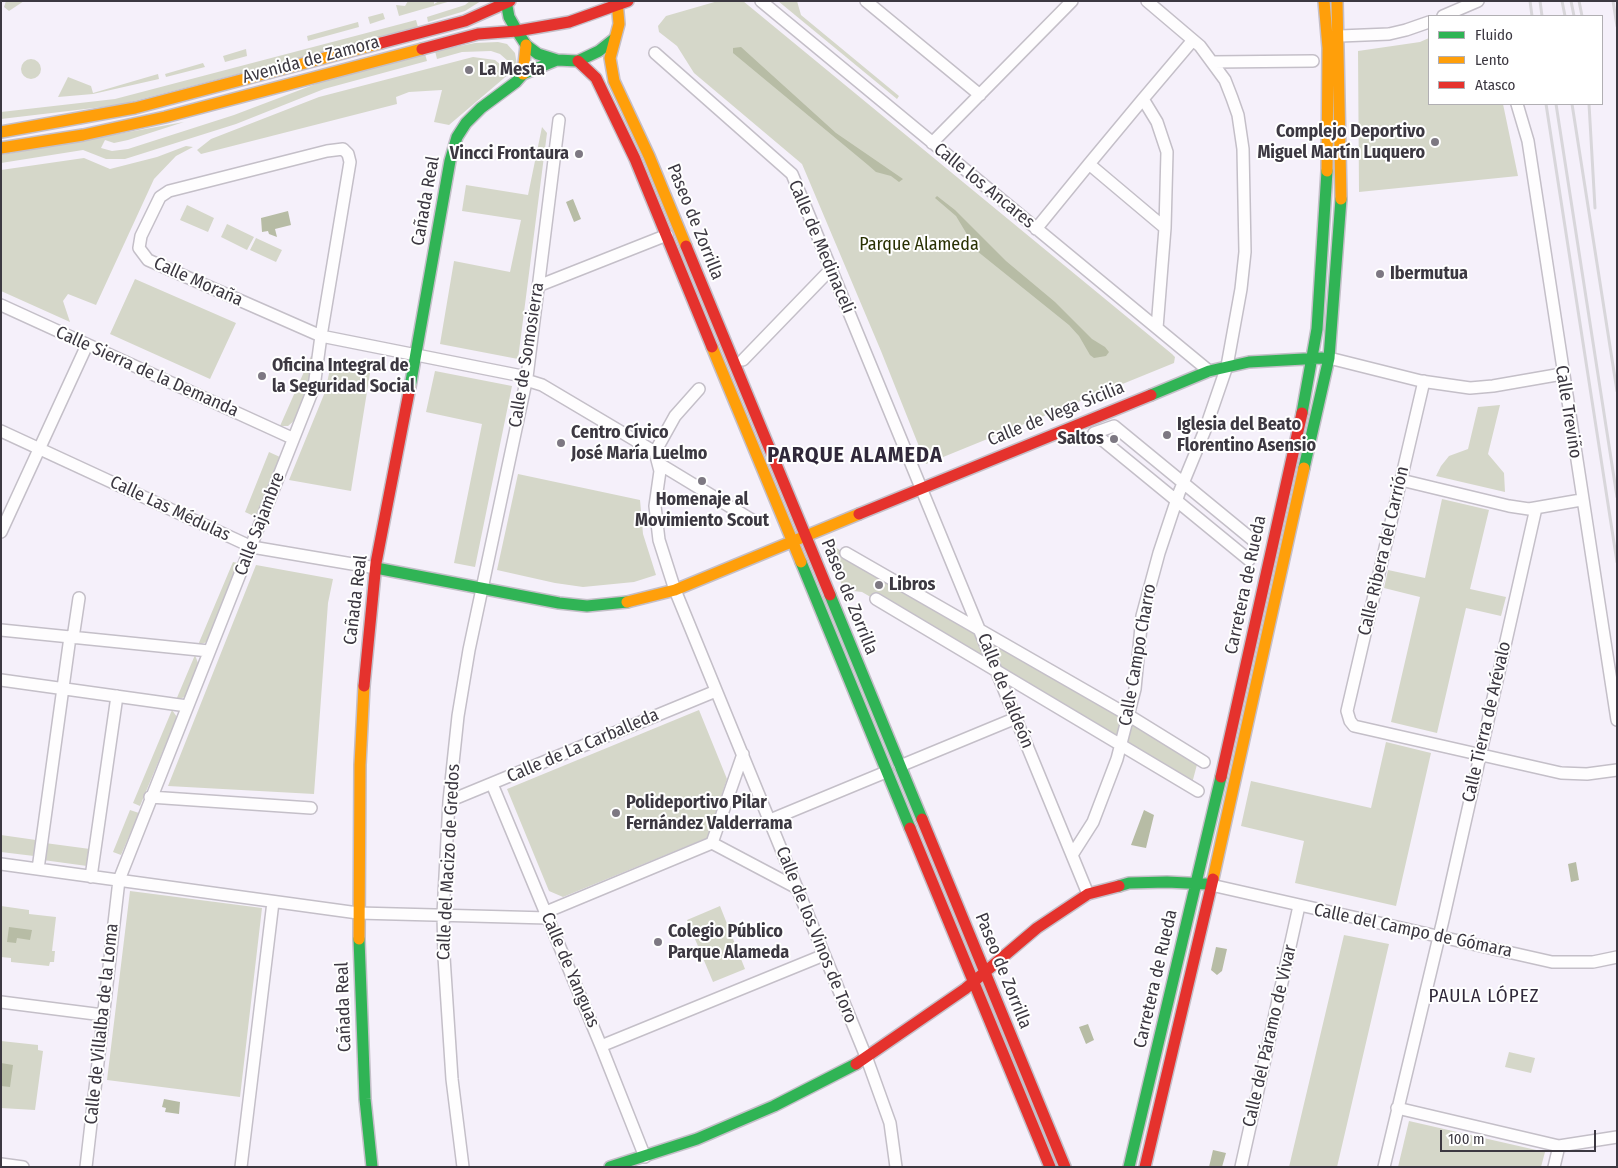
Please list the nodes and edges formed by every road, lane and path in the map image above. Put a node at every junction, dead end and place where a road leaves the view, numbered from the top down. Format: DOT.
graph roads {
  1 [pos="761,1"];
  2 [pos="866,1"];
  3 [pos="1072,1"];
  4 [pos="1147,1"];
  5 [pos="1324,1"];
  6 [pos="1337,1"];
  7 [pos="1478,1"];
  8 [pos="507,2"];
  9 [pos="621,2"];
  10 [pos="1457,9"];
  11 [pos="1445,15"];
  12 [pos="1428,22"];
  13 [pos="517,31"];
  14 [pos="1340,36"];
  15 [pos="614,39"];
  16 [pos="1193,40"];
  17 [pos="526,44"];
  18 [pos="655,53"];
  19 [pos="557,60"];
  20 [pos="578,61"];
  21 [pos="1213,62"];
  22 [pos="1312,62"];
  23 [pos="523,74"];
  24 [pos="980,95"];
  25 [pos="1143,99"];
  26 [pos="1517,105"];
  27 [pos="559,120"];
  28 [pos="1,132"];
  29 [pos="932,143"];
  30 [pos="1,148"];
  31 [pos="348,154"];
  32 [pos="1089,164"];
  33 [pos="1165,228"];
  34 [pos="1036,229"];
  35 [pos="667,235"];
  36 [pos="831,269"];
  37 [pos="538,286"];
  38 [pos="1,305"];
  39 [pos="1157,328"];
  40 [pos="321,336"];
  41 [pos="87,345"];
  42 [pos="416,355"];
  43 [pos="1312,358"];
  44 [pos="1329,358"];
  45 [pos="742,360"];
  46 [pos="1227,366"];
  47 [pos="1209,371"];
  48 [pos="1562,374"];
  49 [pos="527,378"];
  50 [pos="1424,381"];
  51 [pos="699,390"];
  52 [pos="1,431"];
  53 [pos="292,438"];
  54 [pos="39,448"];
  55 [pos="658,462"];
  56 [pos="1401,480"];
  57 [pos="1183,482"];
  58 [pos="922,488"];
  59 [pos="1581,500"];
  60 [pos="1176,501"];
  61 [pos="1536,508"];
  62 [pos="752,520"];
  63 [pos="1,532"];
  64 [pos="804,536"];
  65 [pos="791,541"];
  66 [pos="1254,541"];
  67 [pos="252,547"];
  68 [pos="846,553"];
  69 [pos="1249,560"];
  70 [pos="376,568"];
  71 [pos="481,588"];
  72 [pos="674,590"];
  73 [pos="79,598"];
  74 [pos="876,599"];
  75 [pos="1,630"];
  76 [pos="980,631"];
  77 [pos="72,637"];
  78 [pos="209,651"];
  79 [pos="996,671"];
  80 [pos="1,680"];
  81 [pos="63,688"];
  82 [pos="716,691"];
  83 [pos="117,696"];
  84 [pos="187,706"];
  85 [pos="1128,715"];
  86 [pos="1016,718"];
  87 [pos="1617,720"];
  88 [pos="1121,745"];
  89 [pos="743,754"];
  90 [pos="1479,755"];
  91 [pos="1204,762"];
  92 [pos="900,766"];
  93 [pos="1617,770"];
  94 [pos="886,772"];
  95 [pos="492,784"];
  96 [pos="1198,791"];
  97 [pos="150,797"];
  98 [pos="449,801"];
  99 [pos="311,808"];
  100 [pos="770,820"];
  101 [pos="712,842"];
  102 [pos="1072,855"];
  103 [pos="1,864"];
  104 [pos="38,869"];
  105 [pos="91,876"];
  106 [pos="119,880"];
  107 [pos="1197,883"];
  108 [pos="1211,885"];
  109 [pos="797,888"];
  110 [pos="1088,894"];
  111 [pos="273,902"];
  112 [pos="1299,906"];
  113 [pos="358,913"];
  114 [pos="443,914"];
  115 [pos="547,915"];
  116 [pos="1439,936"];
  117 [pos="824,955"];
  118 [pos="1617,958"];
  119 [pos="985,973"];
  120 [pos="974,983"];
  121 [pos="1,1002"];
  122 [pos="103,1015"];
  123 [pos="602,1046"];
  124 [pos="867,1059"];
  125 [pos="1398,1108"];
  126 [pos="1617,1137"];
  127 [pos="1559,1146"];
  128 [pos="645,1157"];
  129 [pos="1,1164"];
  130 [pos="23,1167"];
  131 [pos="86,1167"];
  132 [pos="241,1167"];
  133 [pos="372,1167"];
  134 [pos="463,1167"];
  135 [pos="610,1167"];
  136 [pos="896,1167"];
  137 [pos="1050,1167"];
  138 [pos="1065,1167"];
  139 [pos="1129,1167"];
  140 [pos="1145,1167"];
  141 [pos="1241,1167"];
  142 [pos="1384,1167"];
  143 [pos="1554,1167"];
  1 -- 29 [label="street, Calle los Ancares"];
  2 -- 24 [label="street"];
  3 -- 24 [label="street"];
  4 -- 16 [label="street, Calle Campo Charro"];
  5 -- 43 [label="main road, Carretera de Rueda"];
  6 -- 14 [label="main road, Carretera de Rueda"];
  7 -- 10 [label="street"];
  8 -- 13 [label="main road"];
  8 -- 28 [label="main road, Avenida de Zamora"];
  9 -- 13 [label="main road, Avenida de Zamora"];
  9 -- 15 [label="main road, Paseo de Zorrilla"];
  10 -- 11 [label="street"];
  12 -- 14 [label="street"];
  13 -- 17 [label="main road"];
  13 -- 30 [label="main road, Avenida de Zamora"];
  14 -- 44 [label="main road, Carretera de Rueda"];
  15 -- 20 [label="main road"];
  15 -- 64 [label="main road, Paseo de Zorrilla"];
  16 -- 21 [label="street, Calle Campo Charro"];
  16 -- 25 [label="street"];
  17 -- 19 [label="main road"];
  17 -- 23 [label="main road"];
  18 -- 36 [label="street, Calle de Medinaceli"];
  19 -- 20 [label="main road"];
  19 -- 23 [label="main road, Cañada Real"];
  20 -- 35 [label="main road, Paseo de Zorrilla"];
  21 -- 22 [label="street"];
  21 -- 46 [label="street, Calle Campo Charro"];
  23 -- 42 [label="main road, Cañada Real"];
  24 -- 29 [label="street"];
  25 -- 32 [label="street"];
  25 -- 33 [label="street"];
  26 -- 48 [label="street, Calle Treviño"];
  27 -- 37 [label="street, Calle de Somosierra"];
  29 -- 34 [label="street, Calle los Ancares"];
  31 -- 40 [label="street, Calle Sajambre"];
  31 -- 40 [label="street, Calle Moraña"];
  32 -- 33 [label="street"];
  32 -- 34 [label="street"];
  33 -- 39 [label="street"];
  34 -- 39 [label="street, Calle los Ancares"];
  35 -- 37 [label="street"];
  35 -- 65 [label="main road, Paseo de Zorrilla"];
  36 -- 45 [label="street"];
  36 -- 58 [label="street, Calle de Medinaceli"];
  37 -- 49 [label="street, Calle de Somosierra"];
  38 -- 41 [label="street, Calle Sierra de la Demanda"];
  39 -- 47 [label="street, Calle los Ancares"];
  40 -- 42 [label="street, Calle Moraña"];
  40 -- 53 [label="street, Calle Sajambre"];
  41 -- 53 [label="street, Calle Sierra de la Demanda"];
  41 -- 54 [label="street"];
  42 -- 49 [label="street, Calle Moraña"];
  42 -- 70 [label="main road, Cañada Real"];
  43 -- 44 [label="main road, Calle de Vega Sicilia"];
  43 -- 46 [label="main road, Calle de Vega Sicilia"];
  43 -- 107 [label="main road, Carretera de Rueda"];
  44 -- 50 [label="street"];
  44 -- 108 [label="main road, Carretera de Rueda"];
  46 -- 47 [label="main road, Calle de Vega Sicilia"];
  46 -- 57 [label="street, Calle Campo Charro"];
  47 -- 58 [label="main road, Calle de Vega Sicilia"];
  48 -- 50 [label="street"];
  48 -- 59 [label="street, Calle Treviño"];
  49 -- 55 [label="street, Calle Moraña"];
  49 -- 71 [label="street, Calle de Somosierra"];
  50 -- 56 [label="street, Calle Ribera del Carrión"];
  51 -- 55 [label="street"];
  52 -- 54 [label="street, Calle Las Médulas"];
  53 -- 67 [label="street, Calle Sajambre"];
  54 -- 63 [label="street"];
  54 -- 67 [label="street, Calle Las Médulas"];
  55 -- 62 [label="street, Calle Moraña"];
  55 -- 72 [label="street, Calle de los Vinos de Toro"];
  56 -- 61 [label="street"];
  56 -- 90 [label="street, Calle Ribera del Carrión"];
  57 -- 60 [label="street, Calle Campo Charro"];
  57 -- 60 [label="street"];
  57 -- 66 [label="street"];
  58 -- 64 [label="main road, Calle de Vega Sicilia"];
  58 -- 76 [label="street, Calle de Valdeón"];
  59 -- 61 [label="street"];
  59 -- 87 [label="street, Calle Treviño"];
  60 -- 69 [label="street"];
  60 -- 85 [label="street, Calle Campo Charro"];
  61 -- 90 [label="street, Calle Tierra de Arévalo"];
  64 -- 65 [label="main road, Calle de Vega Sicilia"];
  64 -- 92 [label="main road, Paseo de Zorrilla"];
  65 -- 72 [label="main road, Calle de Vega Sicilia"];
  65 -- 94 [label="main road, Paseo de Zorrilla"];
  67 -- 70 [label="street, Calle Las Médulas"];
  67 -- 78 [label="street, Calle Sajambre"];
  68 -- 76 [label="street"];
  70 -- 71 [label="main road, Calle de Vega Sicilia"];
  70 -- 113 [label="main road, Cañada Real"];
  71 -- 72 [label="main road, Calle de Vega Sicilia"];
  71 -- 98 [label="street, Calle del Macizo de Gredos"];
  72 -- 82 [label="street, Calle de los Vinos de Toro"];
  73 -- 77 [label="street"];
  74 -- 79 [label="street"];
  75 -- 77 [label="street"];
  76 -- 79 [label="street, Calle de Valdeón"];
  76 -- 85 [label="street"];
  77 -- 78 [label="street"];
  77 -- 81 [label="street"];
  78 -- 84 [label="street, Calle Sajambre"];
  79 -- 86 [label="street, Calle de Valdeón"];
  79 -- 88 [label="street"];
  80 -- 81 [label="street"];
  81 -- 83 [label="street"];
  81 -- 104 [label="street"];
  82 -- 89 [label="street, Calle de los Vinos de Toro"];
  82 -- 95 [label="street, Calle de La Carballeda"];
  83 -- 84 [label="street"];
  83 -- 105 [label="street"];
  84 -- 97 [label="street, Calle Sajambre"];
  85 -- 88 [label="street, Calle Campo Charro"];
  85 -- 91 [label="street"];
  86 -- 92 [label="street"];
  86 -- 102 [label="street, Calle de Valdeón"];
  88 -- 96 [label="street"];
  88 -- 102 [label="street, Calle Campo Charro"];
  89 -- 100 [label="street, Calle de los Vinos de Toro"];
  89 -- 101 [label="street"];
  90 -- 93 [label="street"];
  90 -- 116 [label="street, Calle Tierra de Arévalo"];
  92 -- 119 [label="main road, Paseo de Zorrilla"];
  94 -- 100 [label="street"];
  94 -- 120 [label="main road, Paseo de Zorrilla"];
  95 -- 98 [label="street, Calle de La Carballeda"];
  95 -- 115 [label="street, Calle de Yanguas"];
  97 -- 99 [label="street"];
  97 -- 106 [label="street, Calle Sajambre"];
  98 -- 114 [label="street, Calle del Macizo de Gredos"];
  100 -- 109 [label="street, Calle de los Vinos de Toro"];
  101 -- 109 [label="street"];
  101 -- 115 [label="street"];
  102 -- 110 [label="street, Calle de Valdeón"];
  103 -- 104 [label="street"];
  104 -- 105 [label="street"];
  105 -- 106 [label="street"];
  106 -- 111 [label="street"];
  106 -- 122 [label="street, Calle de Villalba de la Loma"];
  107 -- 108 [label="main road"];
  107 -- 110 [label="main road"];
  107 -- 139 [label="main road, Carretera de Rueda"];
  108 -- 112 [label="street, Calle del Campo de Gómara"];
  108 -- 140 [label="main road, Carretera de Rueda"];
  109 -- 117 [label="street, Calle de los Vinos de Toro"];
  110 -- 119 [label="main road"];
  111 -- 113 [label="street"];
  111 -- 132 [label="street"];
  112 -- 116 [label="street, Calle del Campo de Gómara"];
  112 -- 141 [label="street, Calle del Páramo de Vivar"];
  113 -- 114 [label="street"];
  113 -- 133 [label="main road, Cañada Real"];
  114 -- 115 [label="street"];
  114 -- 134 [label="street, Calle del Macizo de Gredos"];
  115 -- 123 [label="street, Calle de Yanguas"];
  116 -- 118 [label="street, Calle del Campo de Gómara"];
  116 -- 125 [label="street, Calle Tierra de Arévalo"];
  117 -- 123 [label="street"];
  117 -- 124 [label="street, Calle de los Vinos de Toro"];
  119 -- 120 [label="main road"];
  119 -- 138 [label="main road, Paseo de Zorrilla"];
  120 -- 124 [label="main road"];
  120 -- 137 [label="main road, Paseo de Zorrilla"];
  121 -- 122 [label="street"];
  122 -- 131 [label="street, Calle de Villalba de la Loma"];
  123 -- 128 [label="street, Calle de Yanguas"];
  124 -- 128 [label="main road"];
  124 -- 136 [label="street, Calle de los Vinos de Toro"];
  125 -- 127 [label="street"];
  125 -- 142 [label="street, Calle Tierra de Arévalo"];
  126 -- 127 [label="street"];
  127 -- 143 [label="street"];
  128 -- 135 [label="main road"];
  129 -- 130 [label="street"];
}
